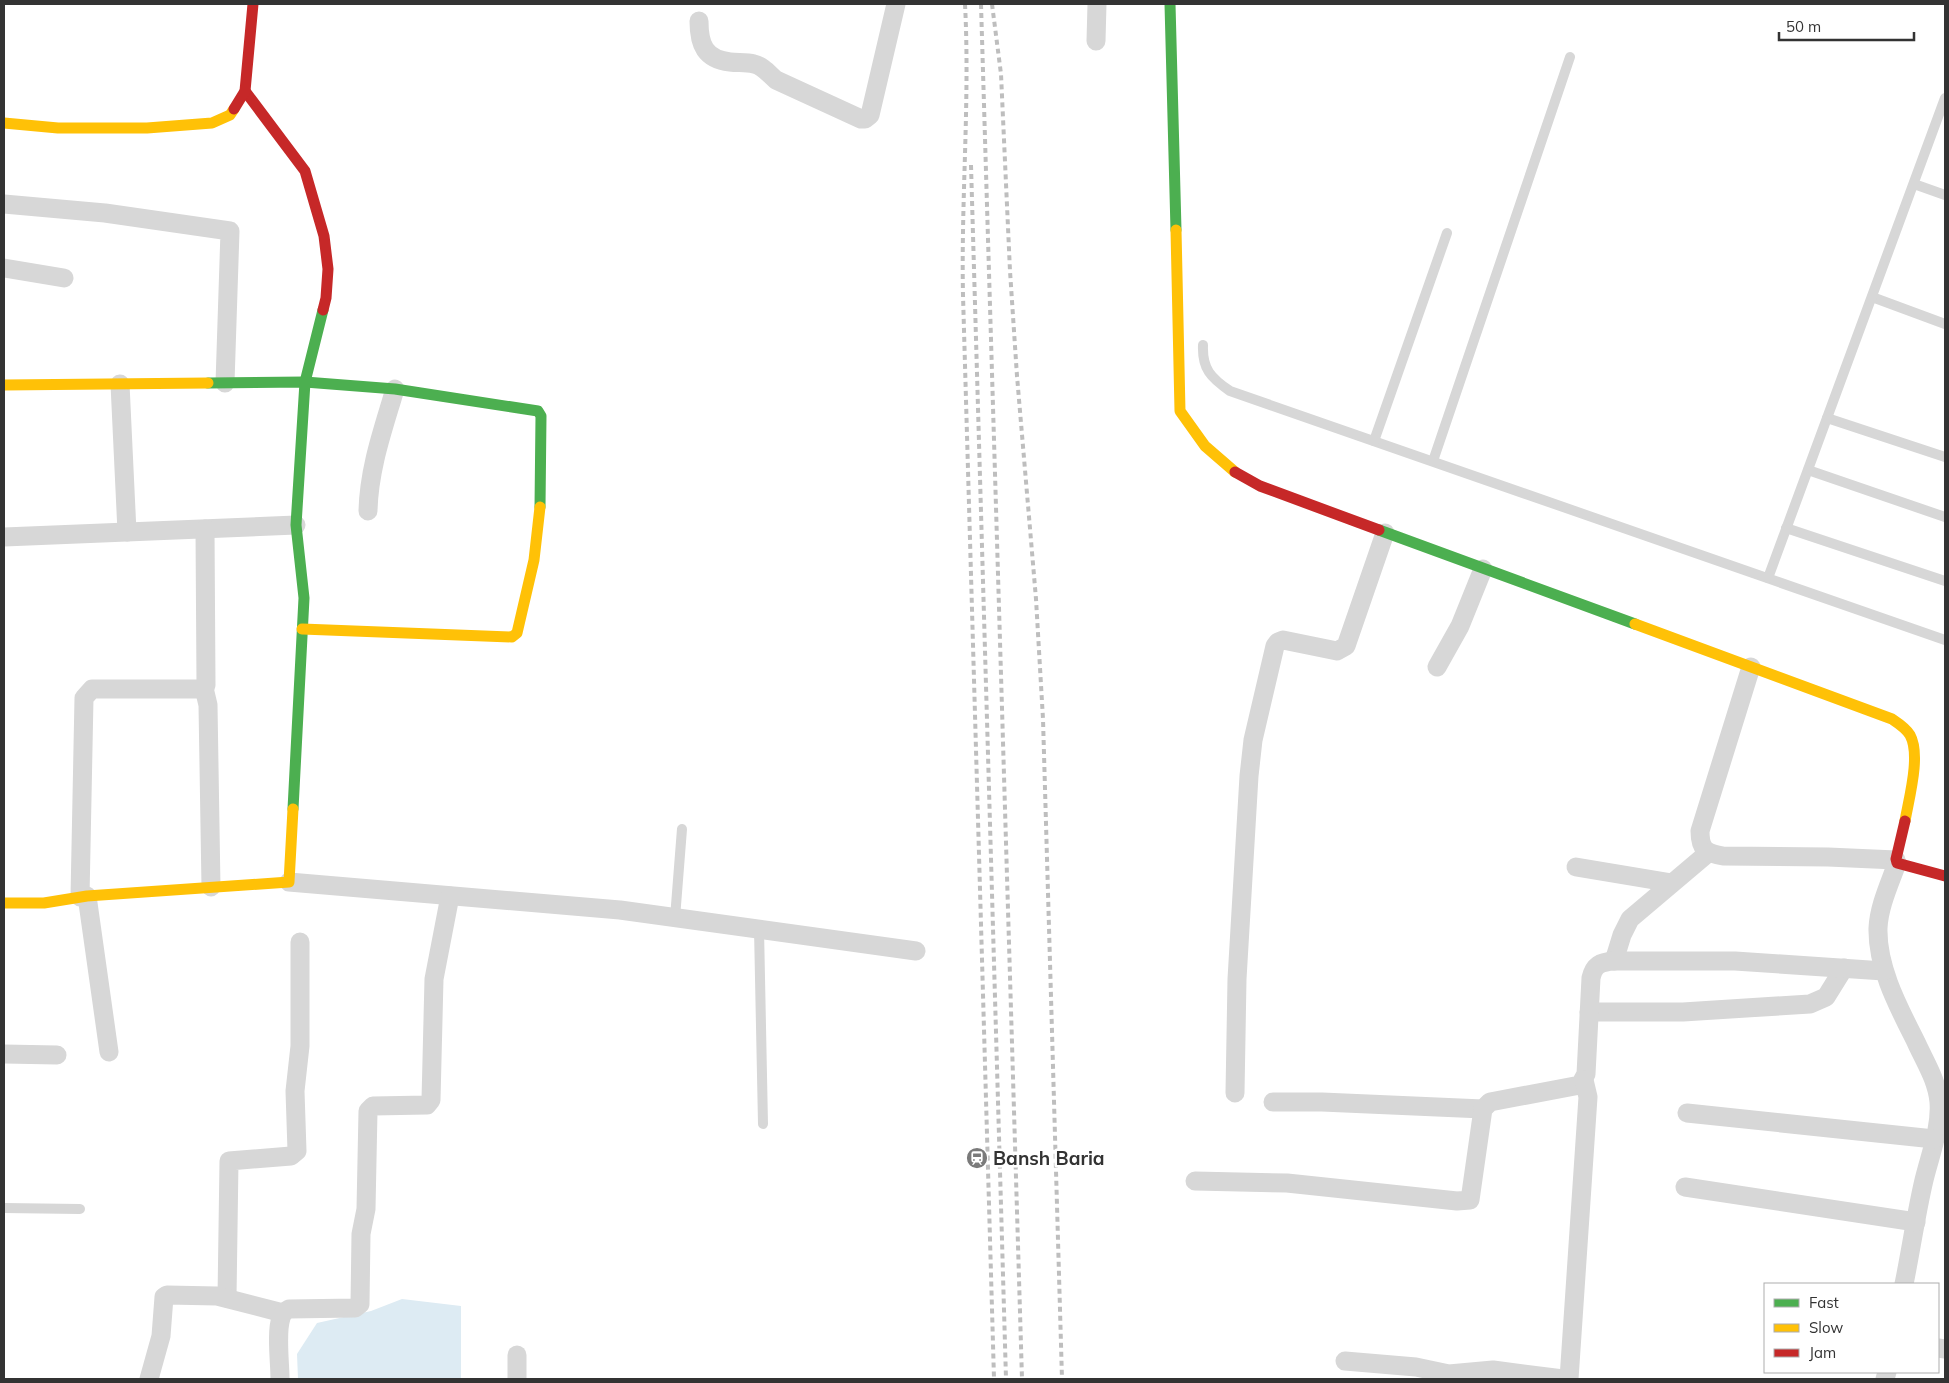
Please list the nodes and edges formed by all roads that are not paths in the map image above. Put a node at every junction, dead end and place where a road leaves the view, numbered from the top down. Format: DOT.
graph roads {
  1 [pos="252,4"];
  2 [pos="896,4"];
  3 [pos="1097,4"];
  4 [pos="1170,4"];
  5 [pos="699,22"];
  6 [pos="1096,41"];
  7 [pos="1570,57"];
  8 [pos="244,91"];
  9 [pos="1945,98"];
  10 [pos="4,123"];
  11 [pos="1914,184"];
  12 [pos="1945,195"];
  13 [pos="4,204"];
  14 [pos="1446,233"];
  15 [pos="4,268"];
  16 [pos="64,278"];
  17 [pos="1872,297"];
  18 [pos="1945,324"];
  19 [pos="1203,345"];
  20 [pos="305,382"];
  21 [pos="225,383"];
  22 [pos="120,384"];
  23 [pos="4,385"];
  24 [pos="395,389"];
  25 [pos="1826,418"];
  26 [pos="1374,441"];
  27 [pos="1945,457"];
  28 [pos="1433,461"];
  29 [pos="1808,470"];
  30 [pos="368,511"];
  31 [pos="1945,517"];
  32 [pos="296,525"];
  33 [pos="1786,528"];
  34 [pos="204,529"];
  35 [pos="127,532"];
  36 [pos="1385,533"];
  37 [pos="4,537"];
  38 [pos="1484,569"];
  39 [pos="1768,578"];
  40 [pos="1945,581"];
  41 [pos="302,629"];
  42 [pos="1945,640"];
  43 [pos="1437,667"];
  44 [pos="1751,667"];
  45 [pos="204,688"];
  46 [pos="682,829"];
  47 [pos="1708,853"];
  48 [pos="1896,862"];
  49 [pos="1576,866"];
  50 [pos="1945,876"];
  51 [pos="289,882"];
  52 [pos="1672,883"];
  53 [pos="211,887"];
  54 [pos="450,896"];
  55 [pos="83,897"];
  56 [pos="4,903"];
  57 [pos="675,918"];
  58 [pos="759,929"];
  59 [pos="300,942"];
  60 [pos="916,951"];
  61 [pos="1614,961"];
  62 [pos="1844,968"];
  63 [pos="1884,971"];
  64 [pos="1589,1012"];
  65 [pos="109,1052"];
  66 [pos="4,1054"];
  67 [pos="57,1056"];
  68 [pos="1584,1080"];
  69 [pos="1941,1088"];
  70 [pos="1235,1093"];
  71 [pos="1273,1102"];
  72 [pos="1483,1109"];
  73 [pos="1687,1113"];
  74 [pos="764,1124"];
  75 [pos="1934,1139"];
  76 [pos="1195,1181"];
  77 [pos="1685,1187"];
  78 [pos="4,1208"];
  79 [pos="80,1209"];
  80 [pos="1916,1222"];
  81 [pos="1904,1283"];
  82 [pos="227,1298"];
  83 [pos="283,1313"];
  84 [pos="517,1355"];
  85 [pos="1345,1361"];
  86 [pos="149,1379"];
  87 [pos="280,1379"];
  88 [pos="517,1379"];
  89 [pos="1564,1379"];
  90 [pos="1569,1379"];
  1 -- 8 [label="street"];
  2 -- 5 [label="street"];
  3 -- 6 [label="street"];
  4 -- 36 [label="street"];
  7 -- 28 [label="lane"];
  8 -- 10 [label="street"];
  8 -- 20 [label="street"];
  9 -- 11 [label="lane"];
  11 -- 12 [label="lane"];
  11 -- 17 [label="lane"];
  13 -- 21 [label="street"];
  14 -- 26 [label="lane"];
  15 -- 16 [label="street"];
  17 -- 18 [label="lane"];
  17 -- 25 [label="lane"];
  19 -- 26 [label="lane"];
  20 -- 21 [label="street"];
  20 -- 24 [label="street"];
  20 -- 32 [label="street"];
  21 -- 22 [label="street"];
  22 -- 23 [label="street"];
  22 -- 35 [label="street"];
  24 -- 30 [label="street"];
  24 -- 41 [label="street"];
  25 -- 27 [label="lane"];
  25 -- 29 [label="lane"];
  26 -- 28 [label="lane"];
  28 -- 39 [label="lane"];
  29 -- 31 [label="lane"];
  29 -- 33 [label="lane"];
  32 -- 34 [label="street"];
  32 -- 41 [label="street"];
  33 -- 39 [label="lane"];
  33 -- 40 [label="lane"];
  34 -- 35 [label="street"];
  34 -- 45 [label="street"];
  35 -- 37 [label="street"];
  36 -- 38 [label="street"];
  36 -- 70 [label="street"];
  38 -- 43 [label="street"];
  38 -- 44 [label="street"];
  39 -- 42 [label="lane"];
  41 -- 51 [label="street"];
  44 -- 47 [label="street"];
  44 -- 48 [label="street"];
  45 -- 53 [label="street"];
  45 -- 55 [label="street"];
  46 -- 57 [label="lane"];
  47 -- 48 [label="street"];
  47 -- 52 [label="street"];
  48 -- 50 [label="street"];
  48 -- 63 [label="street"];
  49 -- 52 [label="street"];
  51 -- 53 [label="street"];
  51 -- 54 [label="street"];
  52 -- 61 [label="street"];
  53 -- 55 [label="street"];
  54 -- 57 [label="street"];
  54 -- 83 [label="street"];
  55 -- 56 [label="street"];
  55 -- 65 [label="street"];
  57 -- 58 [label="street"];
  58 -- 60 [label="street"];
  58 -- 74 [label="lane"];
  59 -- 82 [label="street"];
  61 -- 62 [label="street"];
  61 -- 64 [label="street"];
  62 -- 63 [label="street"];
  62 -- 64 [label="street"];
  63 -- 69 [label="street"];
  64 -- 68 [label="street"];
  66 -- 67 [label="street"];
  68 -- 72 [label="street"];
  68 -- 90 [label="street"];
  69 -- 75 [label="street"];
  71 -- 72 [label="street"];
  72 -- 76 [label="street"];
  73 -- 75 [label="street"];
  75 -- 80 [label="street"];
  77 -- 80 [label="street"];
  78 -- 79 [label="lane"];
  80 -- 81 [label="street"];
  82 -- 83 [label="street"];
  82 -- 86 [label="street"];
  83 -- 87 [label="street"];
  84 -- 88 [label="street"];
  85 -- 89 [label="street"];
}
